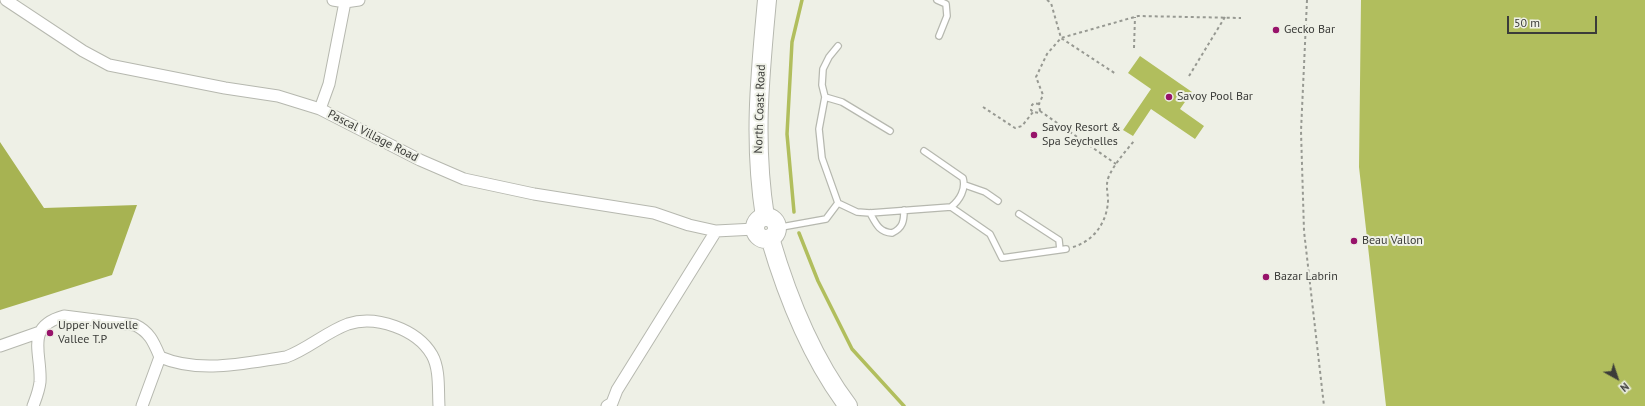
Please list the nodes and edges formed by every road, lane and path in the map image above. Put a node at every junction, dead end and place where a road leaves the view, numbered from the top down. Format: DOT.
graph roads {
  1 [pos="6,0"];
  2 [pos="333,0"];
  3 [pos="359,0"];
  4 [pos="768,0"];
  5 [pos="937,0"];
  6 [pos="1047,0"];
  7 [pos="1307,0"];
  8 [pos="1052,1"];
  9 [pos="345,2"];
  10 [pos="947,2"];
  11 [pos="1135,17"];
  12 [pos="1225,17"];
  13 [pos="1241,18"];
  14 [pos="939,36"];
  15 [pos="1061,38"];
  16 [pos="838,46"];
  17 [pos="1134,48"];
  18 [pos="1116,74"];
  19 [pos="1189,76"];
  20 [pos="825,98"];
  21 [pos="1039,104"];
  22 [pos="983,107"];
  23 [pos="320,109"];
  24 [pos="1040,111"];
  25 [pos="1033,112"];
  26 [pos="890,130"];
  27 [pos="1134,141"];
  28 [pos="924,151"];
  29 [pos="1116,164"];
  30 [pos="965,185"];
  31 [pos="998,201"];
  32 [pos="838,203"];
  33 [pos="951,207"];
  34 [pos="904,210"];
  35 [pos="870,213"];
  36 [pos="1018,214"];
  37 [pos="766,228"];
  38 [pos="716,231"];
  39 [pos="1066,249"];
  40 [pos="1060,250"];
  41 [pos="40,332"];
  42 [pos="0,346"];
  43 [pos="160,358"];
  44 [pos="33,406"];
  45 [pos="142,406"];
  46 [pos="439,406"];
  47 [pos="607,406"];
  48 [pos="848,406"];
  49 [pos="1324,406"];
  1 -- 23 [label="street, Pascal Village Road"];
  2 -- 9 [label="street"];
  3 -- 9 [label="street"];
  4 -- 37 [label="main road, North Coast Road"];
  5 -- 10 [label="lane"];
  6 -- 8 [label="path"];
  7 -- 49 [label="path"];
  8 -- 15 [label="path"];
  9 -- 23 [label="street"];
  10 -- 14 [label="lane"];
  11 -- 12 [label="path"];
  11 -- 15 [label="path"];
  11 -- 17 [label="path"];
  12 -- 13 [label="path"];
  12 -- 19 [label="path"];
  15 -- 18 [label="path"];
  15 -- 21 [label="path"];
  16 -- 20 [label="lane"];
  20 -- 26 [label="lane"];
  20 -- 32 [label="lane"];
  21 -- 24 [label="path"];
  21 -- 25 [label="path"];
  22 -- 25 [label="path"];
  23 -- 38 [label="street, Pascal Village Road"];
  24 -- 25 [label="path"];
  24 -- 29 [label="path"];
  27 -- 29 [label="path"];
  28 -- 30 [label="lane"];
  29 -- 39 [label="path"];
  30 -- 31 [label="lane"];
  30 -- 33 [label="lane"];
  32 -- 35 [label="lane"];
  32 -- 37 [label="lane"];
  33 -- 34 [label="lane"];
  33 -- 40 [label="lane"];
  34 -- 35 [label="lane"];
  34 -- 35 [label="lane"];
  36 -- 40 [label="lane"];
  37 -- 38 [label="street, Pascal Village Road"];
  37 -- 48 [label="main road, North Coast Road"];
  38 -- 47 [label="street"];
  39 -- 40 [label="lane"];
  41 -- 42 [label="street"];
  41 -- 43 [label="street"];
  41 -- 44 [label="street"];
  43 -- 45 [label="street"];
  43 -- 46 [label="street"];
}
